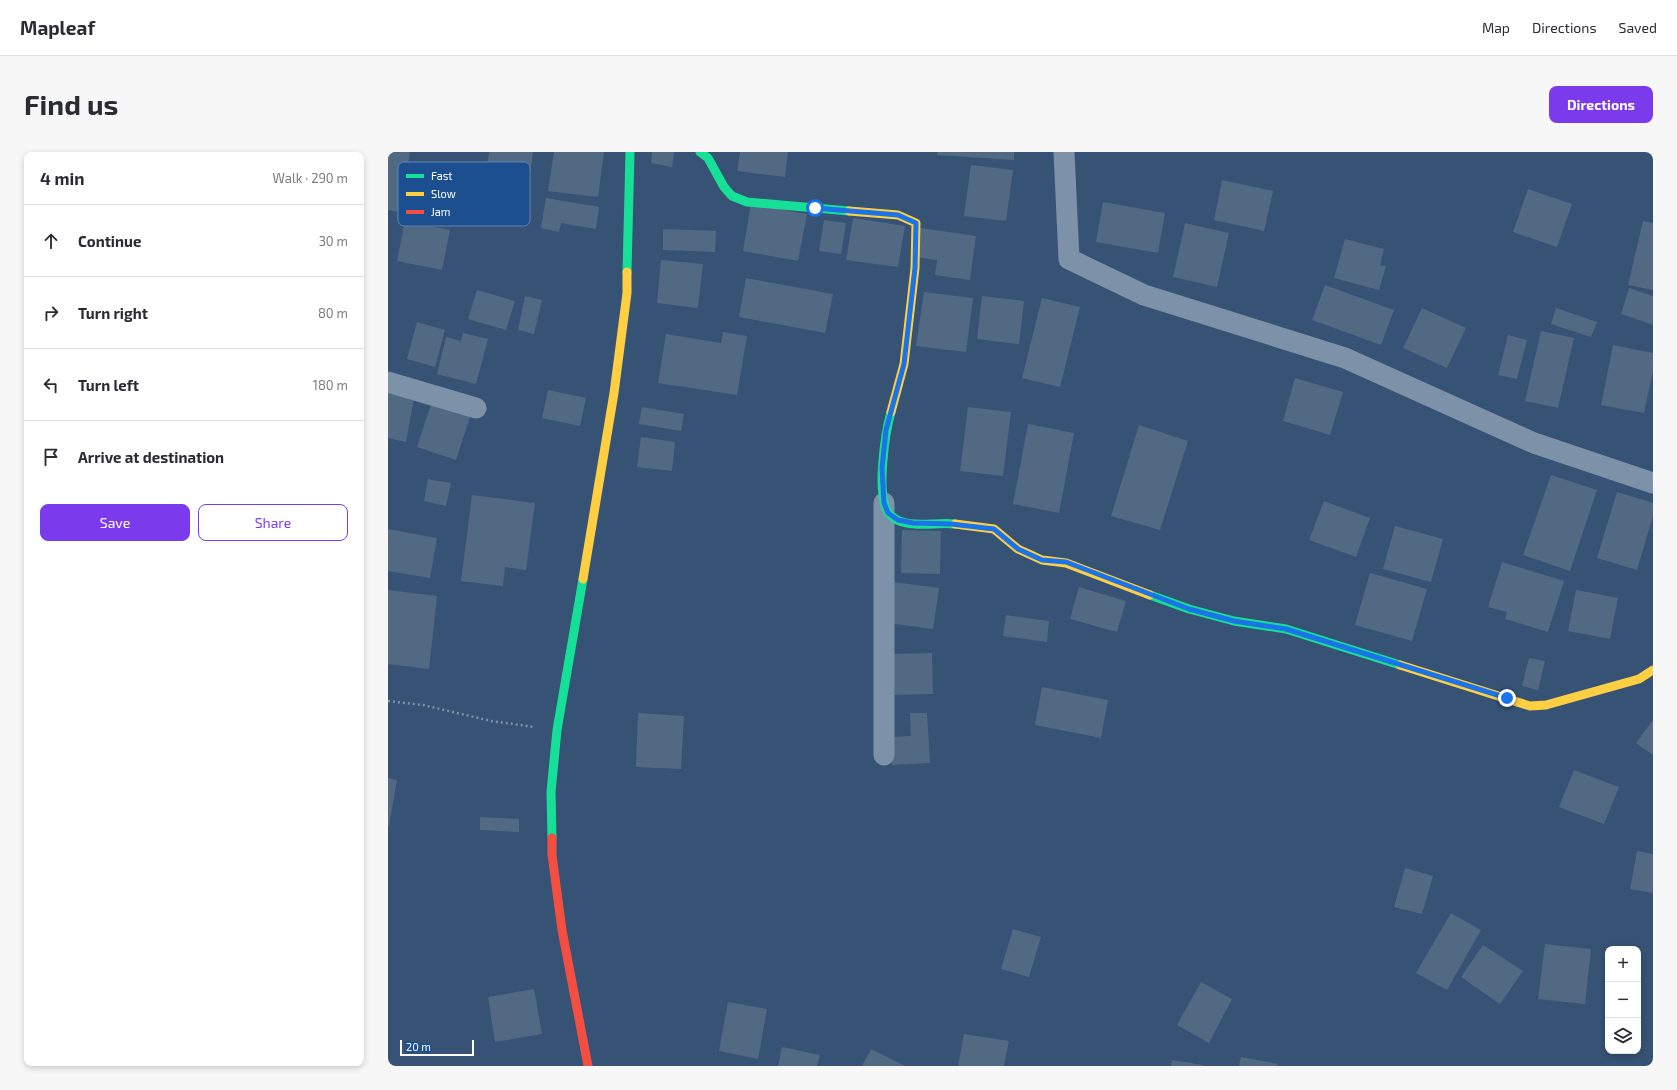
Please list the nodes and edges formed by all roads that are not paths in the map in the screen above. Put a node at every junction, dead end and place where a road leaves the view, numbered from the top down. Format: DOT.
graph roads {
  1 [pos="630,152"];
  2 [pos="700,152"];
  3 [pos="1064,152"];
  4 [pos="388,382"];
  5 [pos="476,408"];
  6 [pos="1653,483"];
  7 [pos="884,503"];
  8 [pos="1653,670"];
  9 [pos="884,755"];
  10 [pos="588,1066"];
  1 -- 10 [label="street"];
  2 -- 7 [label="street"];
  3 -- 6 [label="street"];
  4 -- 5 [label="street"];
  7 -- 8 [label="street"];
  7 -- 9 [label="street"];
}
